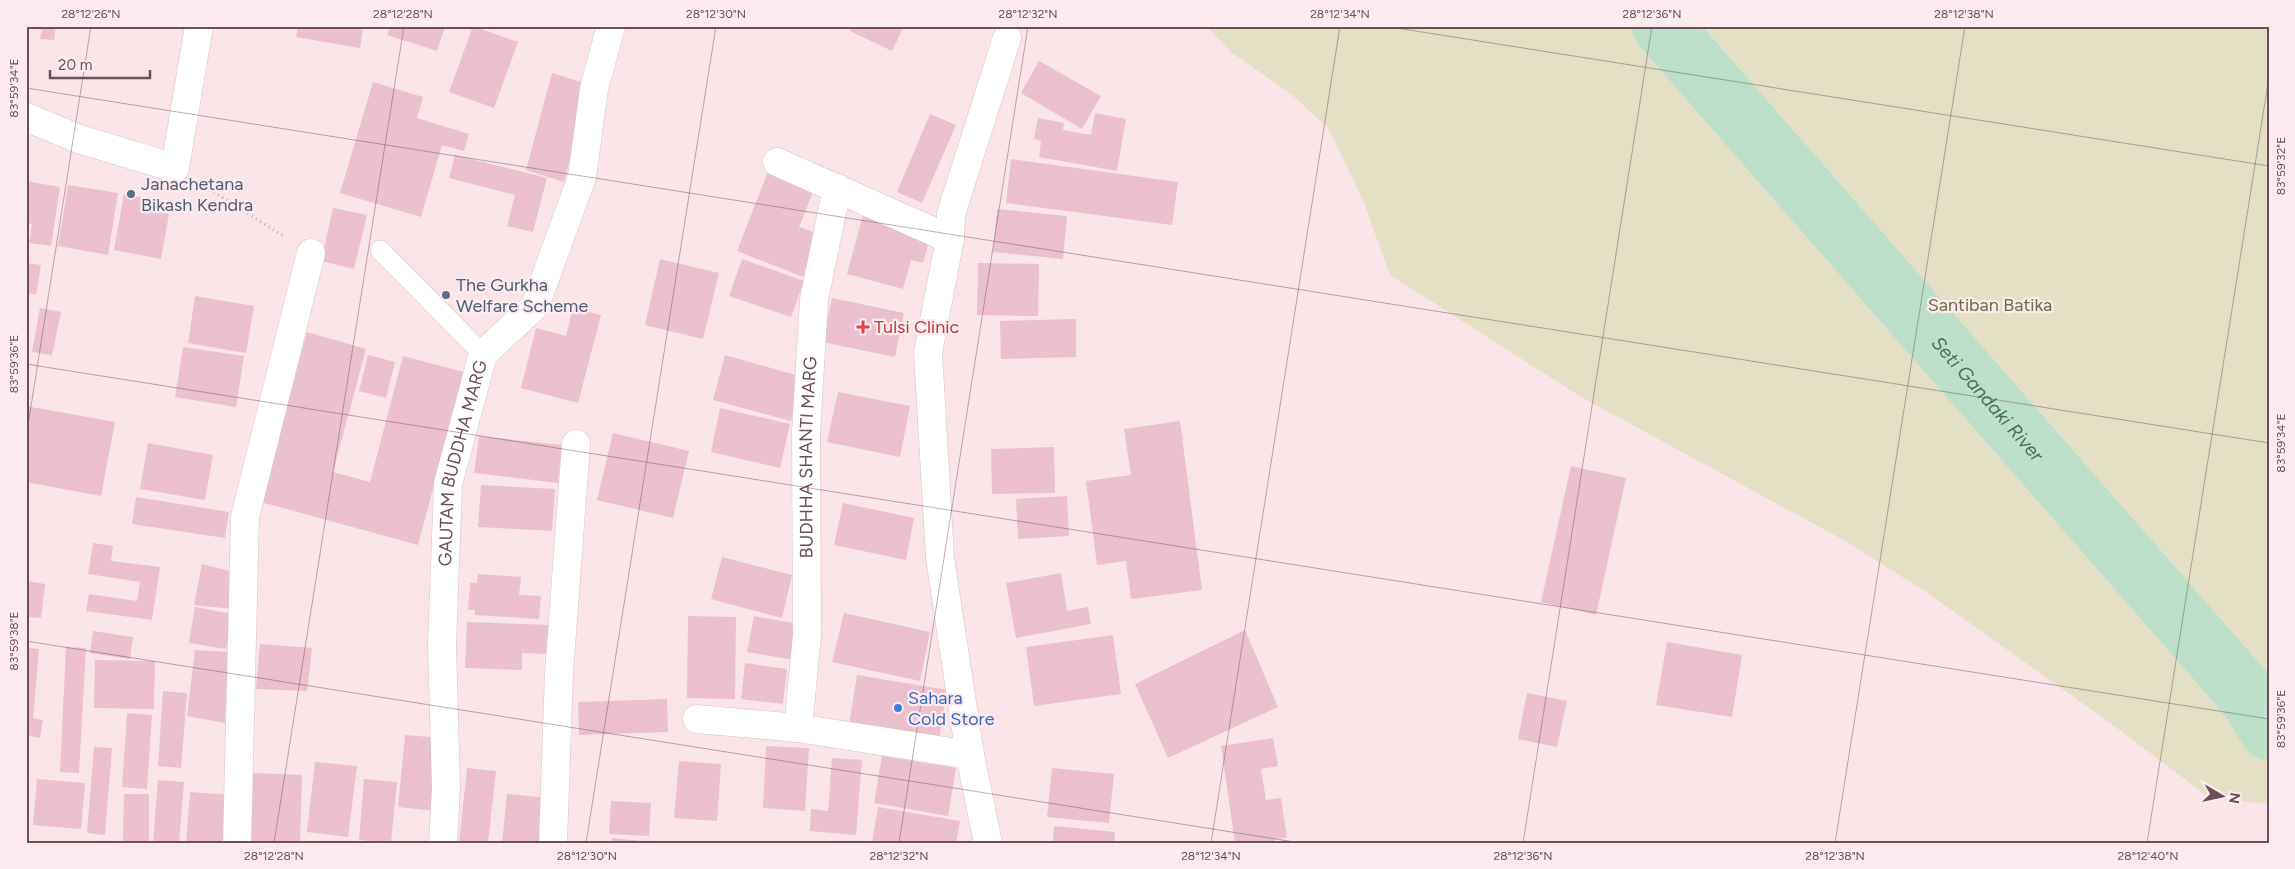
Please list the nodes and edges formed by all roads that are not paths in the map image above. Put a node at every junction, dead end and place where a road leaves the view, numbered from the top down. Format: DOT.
graph roads {
  1 [pos="199,26"];
  2 [pos="611,26"];
  3 [pos="1006,38"];
  4 [pos="26,117"];
  5 [pos="777,162"];
  6 [pos="837,188"];
  7 [pos="950,239"];
  8 [pos="380,250"];
  9 [pos="311,253"];
  10 [pos="483,354"];
  11 [pos="576,444"];
  12 [pos="698,719"];
  13 [pos="798,728"];
  14 [pos="970,755"];
  15 [pos="237,843"];
  16 [pos="443,843"];
  17 [pos="552,843"];
  18 [pos="988,843"];
  1 -- 4 [label="street"];
  2 -- 10 [label="street, GAUTAM BUDDHA MARG"];
  3 -- 7 [label="street"];
  5 -- 6 [label="street"];
  6 -- 7 [label="street"];
  6 -- 13 [label="street, BUDHHA SHANTI MARG"];
  7 -- 14 [label="street"];
  8 -- 10 [label="lane"];
  9 -- 15 [label="street"];
  10 -- 16 [label="street, GAUTAM BUDDHA MARG"];
  11 -- 17 [label="street"];
  12 -- 13 [label="street"];
  13 -- 14 [label="street"];
  14 -- 18 [label="street"];
}
